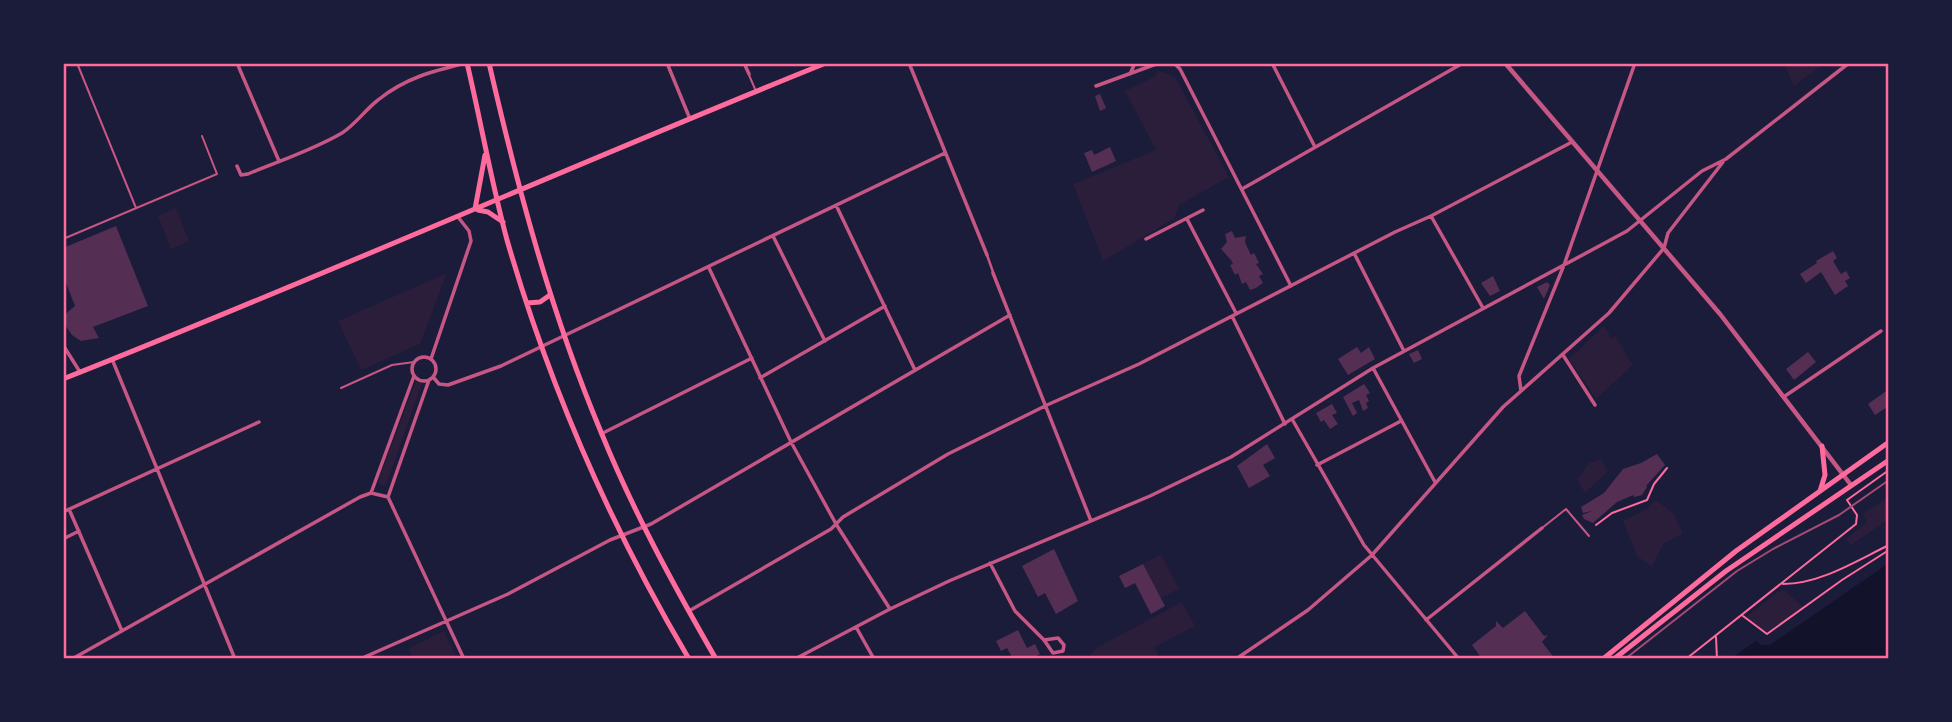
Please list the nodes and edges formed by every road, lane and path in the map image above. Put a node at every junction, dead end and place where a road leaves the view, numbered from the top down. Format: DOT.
graph roads {
  1 [pos="237,63"];
  2 [pos="467,63"];
  3 [pos="488,63"];
  4 [pos="667,63"];
  5 [pos="744,63"];
  6 [pos="826,63"];
  7 [pos="909,63"];
  8 [pos="1135,63"];
  9 [pos="1159,63"];
  10 [pos="1174,63"];
  11 [pos="1272,63"];
  12 [pos="1463,63"];
  13 [pos="1505,63"];
  14 [pos="1635,63"];
  15 [pos="1850,63"];
  16 [pos="78,64"];
  17 [pos="82,64"];
  18 [pos="749,74"];
  19 [pos="1129,75"];
  20 [pos="1096,86"];
  21 [pos="756,91"];
  22 [pos="690,119"];
  23 [pos="202,136"];
  24 [pos="1572,142"];
  25 [pos="1315,147"];
  26 [pos="486,152"];
  27 [pos="945,153"];
  28 [pos="1726,159"];
  29 [pos="279,161"];
  30 [pos="237,166"];
  31 [pos="1596,168"];
  32 [pos="520,189"];
  33 [pos="1242,189"];
  34 [pos="497,199"];
  35 [pos="836,205"];
  36 [pos="136,208"];
  37 [pos="473,210"];
  38 [pos="1203,210"];
  39 [pos="1431,216"];
  40 [pos="458,217"];
  41 [pos="1187,219"];
  42 [pos="1641,219"];
  43 [pos="503,222"];
  44 [pos="773,236"];
  45 [pos="63,239"];
  46 [pos="1146,239"];
  47 [pos="1664,248"];
  48 [pos="1354,253"];
  49 [pos="987,256"];
  50 [pos="1564,265"];
  51 [pos="709,267"];
  52 [pos="993,273"];
  53 [pos="1291,286"];
  54 [pos="550,295"];
  55 [pos="527,303"];
  56 [pos="885,306"];
  57 [pos="1483,308"];
  58 [pos="1010,315"];
  59 [pos="1234,315"];
  60 [pos="1881,331"];
  61 [pos="564,335"];
  62 [pos="825,341"];
  63 [pos="63,345"];
  64 [pos="542,347"];
  65 [pos="1404,351"];
  66 [pos="1563,355"];
  67 [pos="752,358"];
  68 [pos="112,359"];
  69 [pos="431,359"];
  70 [pos="414,362"];
  71 [pos="1373,368"];
  72 [pos="916,371"];
  73 [pos="80,372"];
  74 [pos="414,376"];
  75 [pos="760,378"];
  76 [pos="63,379"];
  77 [pos="431,379"];
  78 [pos="341,388"];
  79 [pos="1521,391"];
  80 [pos="1785,396"];
  81 [pos="1047,405"];
  82 [pos="1595,405"];
  83 [pos="1292,419"];
  84 [pos="1401,421"];
  85 [pos="259,422"];
  86 [pos="1285,424"];
  87 [pos="601,434"];
  88 [pos="791,442"];
  89 [pos="1889,442"];
  90 [pos="1822,446"];
  91 [pos="1889,460"];
  92 [pos="1317,465"];
  93 [pos="157,468"];
  94 [pos="1667,468"];
  95 [pos="1889,470"];
  96 [pos="1843,475"];
  97 [pos="1435,482"];
  98 [pos="1851,485"];
  99 [pos="1820,492"];
  100 [pos="371,493"];
  101 [pos="387,496"];
  102 [pos="69,509"];
  103 [pos="63,512"];
  104 [pos="1091,521"];
  105 [pos="836,524"];
  106 [pos="1596,525"];
  107 [pos="645,526"];
  108 [pos="1542,528"];
  109 [pos="79,531"];
  110 [pos="622,535"];
  111 [pos="1588,536"];
  112 [pos="63,539"];
  113 [pos="1889,545"];
  114 [pos="1889,550"];
  115 [pos="1372,555"];
  116 [pos="990,562"];
  117 [pos="204,584"];
  118 [pos="1782,584"];
  119 [pos="890,609"];
  120 [pos="689,611"];
  121 [pos="1742,616"];
  122 [pos="1426,620"];
  123 [pos="447,622"];
  124 [pos="856,627"];
  125 [pos="122,631"];
  126 [pos="1716,636"];
  127 [pos="1044,640"];
  128 [pos="72,659"];
  129 [pos="236,659"];
  130 [pos="360,659"];
  131 [pos="464,659"];
  132 [pos="689,659"];
  133 [pos="716,659"];
  134 [pos="795,659"];
  135 [pos="874,659"];
  136 [pos="1237,659"];
  137 [pos="1459,659"];
  138 [pos="1603,659"];
  139 [pos="1614,659"];
  140 [pos="1686,659"];
  141 [pos="1717,659"];
  1 -- 29 [label="street"];
  2 -- 26 [label="main road"];
  2 -- 29 [label="street"];
  3 -- 32 [label="main road"];
  4 -- 22 [label="street"];
  5 -- 18 [label="street"];
  6 -- 21 [label="main road"];
  7 -- 27 [label="street"];
  8 -- 19 [label="street"];
  9 -- 19 [label="street"];
  10 -- 33 [label="street"];
  11 -- 25 [label="street"];
  12 -- 25 [label="street"];
  13 -- 24 [label="street"];
  14 -- 31 [label="street"];
  15 -- 28 [label="street"];
  16 -- 17 [label="lane"];
  16 -- 36 [label="lane"];
  18 -- 21 [label="lane"];
  19 -- 20 [label="street"];
  21 -- 22 [label="main road"];
  22 -- 32 [label="main road"];
  23 -- 36 [label="lane"];
  24 -- 31 [label="street"];
  24 -- 39 [label="street"];
  25 -- 33 [label="street"];
  26 -- 34 [label="main road"];
  26 -- 37 [label="main road"];
  27 -- 35 [label="street"];
  27 -- 49 [label="street"];
  28 -- 42 [label="street"];
  28 -- 47 [label="street"];
  29 -- 30 [label="street"];
  31 -- 42 [label="street"];
  31 -- 50 [label="street"];
  32 -- 34 [label="main road"];
  32 -- 54 [label="main road"];
  33 -- 53 [label="street"];
  34 -- 37 [label="main road"];
  34 -- 43 [label="main road"];
  35 -- 44 [label="street"];
  35 -- 56 [label="street"];
  36 -- 45 [label="lane"];
  37 -- 40 [label="main road"];
  37 -- 43 [label="main road"];
  38 -- 41 [label="street"];
  39 -- 48 [label="street"];
  39 -- 57 [label="street"];
  40 -- 68 [label="main road"];
  40 -- 69 [label="street"];
  41 -- 46 [label="street"];
  41 -- 59 [label="street"];
  42 -- 47 [label="street"];
  42 -- 50 [label="street"];
  43 -- 55 [label="main road"];
  44 -- 51 [label="street"];
  44 -- 62 [label="street"];
  47 -- 66 [label="street"];
  47 -- 80 [label="street"];
  48 -- 53 [label="street"];
  48 -- 65 [label="street"];
  49 -- 52 [label="street"];
  50 -- 57 [label="street"];
  50 -- 79 [label="street"];
  51 -- 61 [label="street"];
  51 -- 67 [label="street"];
  52 -- 58 [label="street"];
  53 -- 59 [label="street"];
  54 -- 55 [label="main road"];
  54 -- 61 [label="main road"];
  55 -- 64 [label="main road"];
  56 -- 62 [label="street"];
  56 -- 72 [label="street"];
  57 -- 65 [label="street"];
  58 -- 72 [label="street"];
  58 -- 81 [label="street"];
  59 -- 81 [label="street"];
  59 -- 86 [label="street"];
  60 -- 80 [label="street"];
  61 -- 64 [label="street"];
  61 -- 87 [label="main road"];
  62 -- 75 [label="street"];
  63 -- 73 [label="street"];
  64 -- 77 [label="street"];
  64 -- 110 [label="main road"];
  65 -- 71 [label="street"];
  66 -- 79 [label="street"];
  66 -- 82 [label="street"];
  67 -- 75 [label="street"];
  67 -- 87 [label="street"];
  68 -- 73 [label="main road"];
  68 -- 93 [label="street"];
  69 -- 70 [label="street"];
  69 -- 77 [label="street"];
  70 -- 74 [label="street"];
  70 -- 78 [label="lane"];
  71 -- 83 [label="street"];
  71 -- 84 [label="street"];
  72 -- 88 [label="street"];
  73 -- 76 [label="main road"];
  74 -- 77 [label="street"];
  74 -- 100 [label="street"];
  75 -- 88 [label="street"];
  77 -- 101 [label="street"];
  79 -- 97 [label="street"];
  80 -- 90 [label="street"];
  81 -- 104 [label="street"];
  81 -- 105 [label="street"];
  83 -- 86 [label="street"];
  83 -- 92 [label="street"];
  84 -- 92 [label="street"];
  84 -- 97 [label="street"];
  85 -- 93 [label="street"];
  86 -- 104 [label="street"];
  87 -- 107 [label="main road"];
  88 -- 105 [label="street"];
  88 -- 107 [label="street"];
  89 -- 96 [label="main road"];
  90 -- 96 [label="street"];
  90 -- 99 [label="main road"];
  91 -- 98 [label="main road"];
  92 -- 115 [label="street"];
  93 -- 102 [label="street"];
  93 -- 117 [label="street"];
  94 -- 106 [label="path"];
  95 -- 118 [label="path"];
  96 -- 98 [label="street"];
  96 -- 99 [label="main road"];
  97 -- 115 [label="street"];
  98 -- 139 [label="main road"];
  99 -- 138 [label="main road"];
  100 -- 101 [label="street"];
  100 -- 117 [label="street"];
  101 -- 123 [label="street"];
  102 -- 103 [label="street"];
  102 -- 109 [label="street"];
  104 -- 116 [label="street"];
  105 -- 119 [label="street"];
  105 -- 120 [label="street"];
  107 -- 110 [label="street"];
  107 -- 120 [label="main road"];
  108 -- 111 [label="lane"];
  108 -- 122 [label="street"];
  109 -- 112 [label="street"];
  109 -- 125 [label="street"];
  110 -- 123 [label="street"];
  110 -- 132 [label="main road"];
  113 -- 118 [label="path"];
  114 -- 121 [label="path"];
  115 -- 122 [label="street"];
  115 -- 136 [label="street"];
  116 -- 119 [label="street"];
  116 -- 127 [label="street"];
  117 -- 125 [label="street"];
  117 -- 129 [label="street"];
  118 -- 121 [label="path"];
  119 -- 124 [label="street"];
  120 -- 133 [label="main road"];
  121 -- 126 [label="path"];
  122 -- 137 [label="street"];
  123 -- 130 [label="street"];
  123 -- 131 [label="street"];
  124 -- 134 [label="street"];
  124 -- 135 [label="street"];
  125 -- 128 [label="street"];
  126 -- 140 [label="path"];
  126 -- 141 [label="path"];
  127 -- 127 [label="street"];
}
